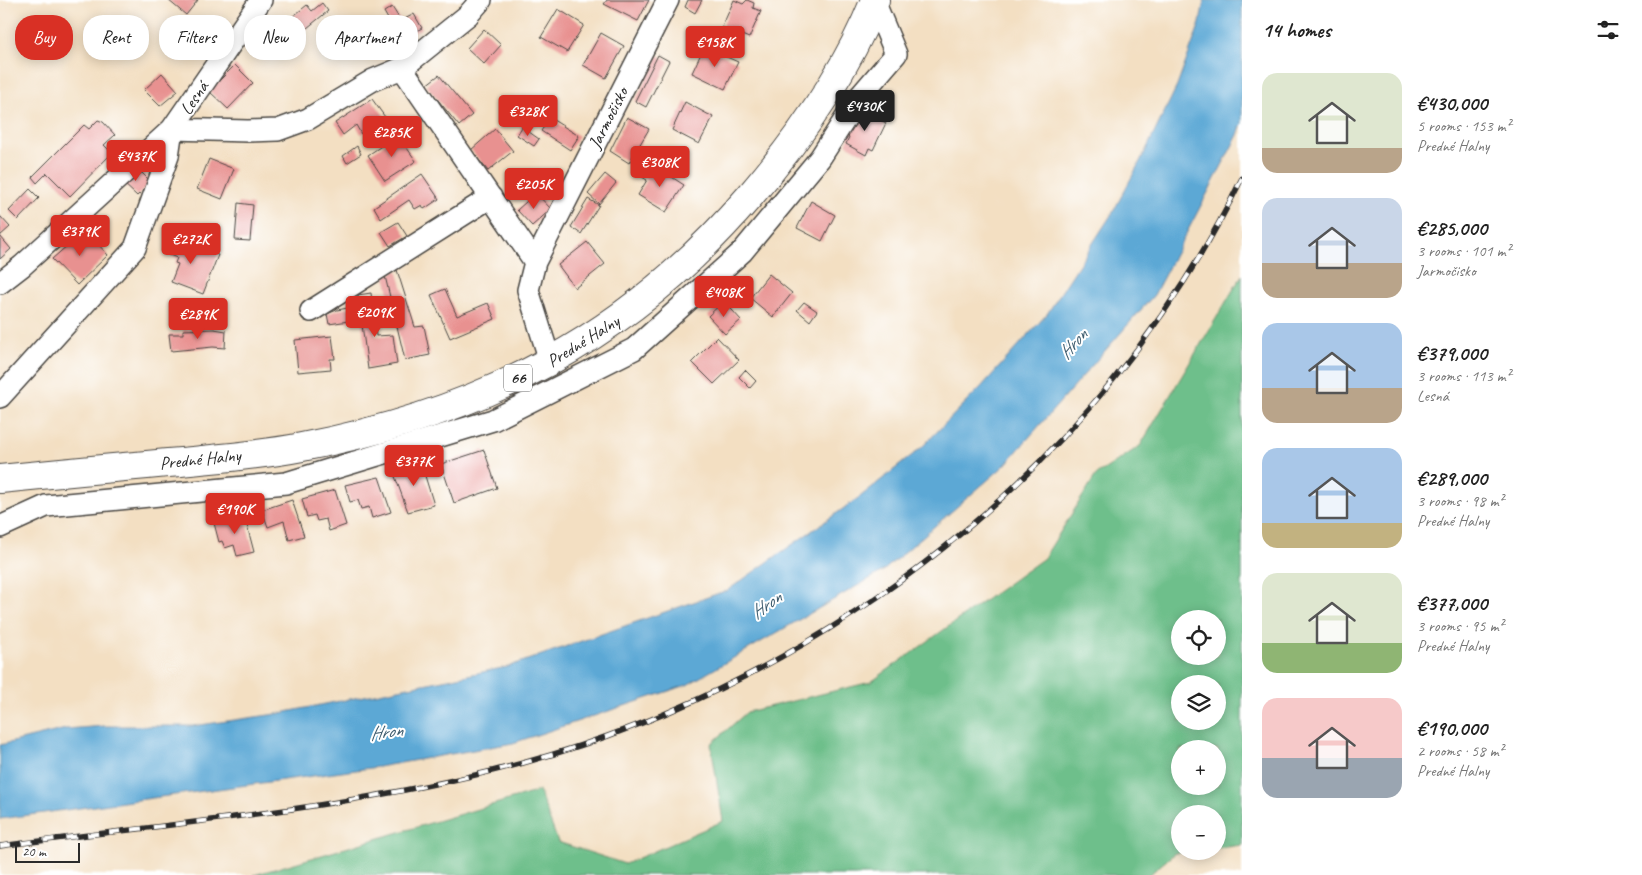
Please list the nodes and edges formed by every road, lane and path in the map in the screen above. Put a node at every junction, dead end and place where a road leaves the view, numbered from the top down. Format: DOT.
graph roads {
  1 [pos="261,0"];
  2 [pos="481,0"];
  3 [pos="668,0"];
  4 [pos="875,1"];
  5 [pos="402,68"];
  6 [pos="172,129"];
  7 [pos="491,197"];
  8 [pos="535,262"];
  9 [pos="0,283"];
  10 [pos="311,311"];
  11 [pos="550,362"];
  12 [pos="0,397"];
  13 [pos="0,479"];
  14 [pos="0,527"];
  1 -- 6 [label="street, Lesná"];
  2 -- 5 [label="street"];
  3 -- 8 [label="street, Jarmočisko"];
  4 -- 11 [label="main road, Predné Halny / 66"];
  4 -- 14 [label="street"];
  5 -- 6 [label="street"];
  5 -- 7 [label="street"];
  6 -- 9 [label="street, Lesná"];
  6 -- 12 [label="street"];
  7 -- 8 [label="street"];
  7 -- 10 [label="street"];
  8 -- 11 [label="street, Jarmočisko"];
  11 -- 13 [label="main road, Predné Halny / 66"];
}
